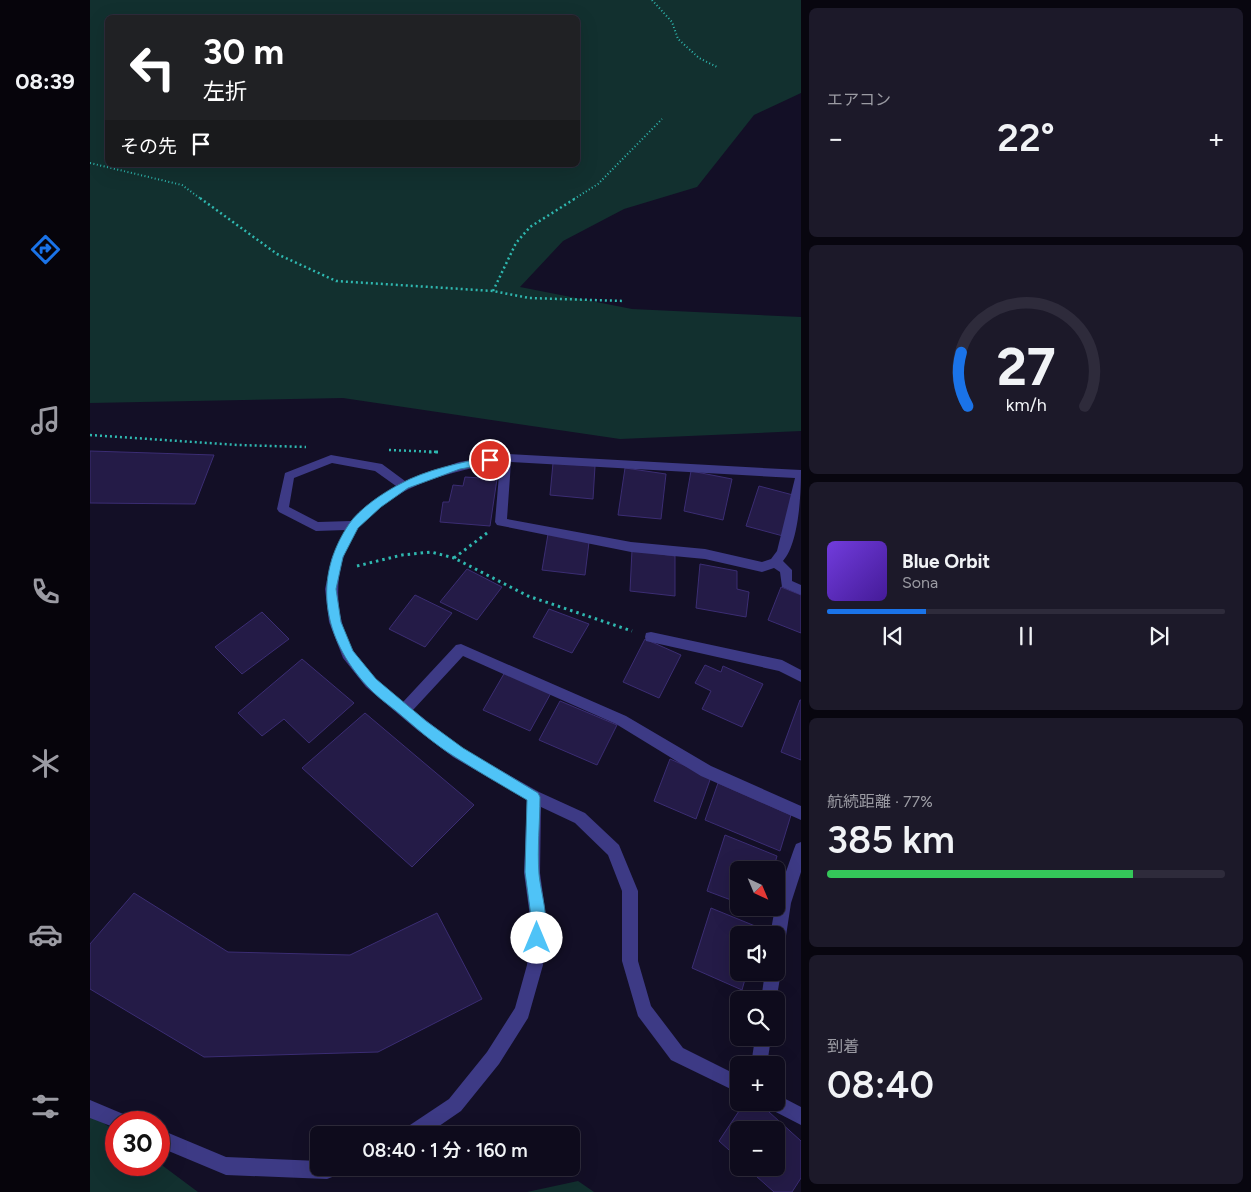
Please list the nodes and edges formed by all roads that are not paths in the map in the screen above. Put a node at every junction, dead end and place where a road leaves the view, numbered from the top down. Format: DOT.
graph roads {
  1 [pos="506,458"];
  2 [pos="801,474"];
  3 [pos="801,478"];
  4 [pos="404,486"];
  5 [pos="354,525"];
  6 [pos="775,562"];
  7 [pos="801,590"];
  8 [pos="651,637"];
  9 [pos="801,676"];
  10 [pos="404,710"];
  11 [pos="534,797"];
  12 [pos="801,814"];
  13 [pos="801,849"];
  14 [pos="780,926"];
  15 [pos="730,1080"];
  16 [pos="785,1108"];
  17 [pos="90,1109"];
  18 [pos="105,1115"];
  19 [pos="801,1116"];
  20 [pos="424,1126"];
  21 [pos="170,1143"];
  22 [pos="310,1169"];
  1 -- 2 [label="street"];
  1 -- 4 [label="street"];
  1 -- 6 [label="street"];
  3 -- 6 [label="street"];
  4 -- 5 [label="street"];
  4 -- 5 [label="street"];
  5 -- 10 [label="street"];
  6 -- 7 [label="street"];
  8 -- 9 [label="street"];
  10 -- 11 [label="street"];
  10 -- 12 [label="street"];
  11 -- 15 [label="street"];
  11 -- 20 [label="street"];
  13 -- 14 [label="street"];
  16 -- 19 [label="street"];
  17 -- 18 [label="street"];
  21 -- 22 [label="street"];
}
